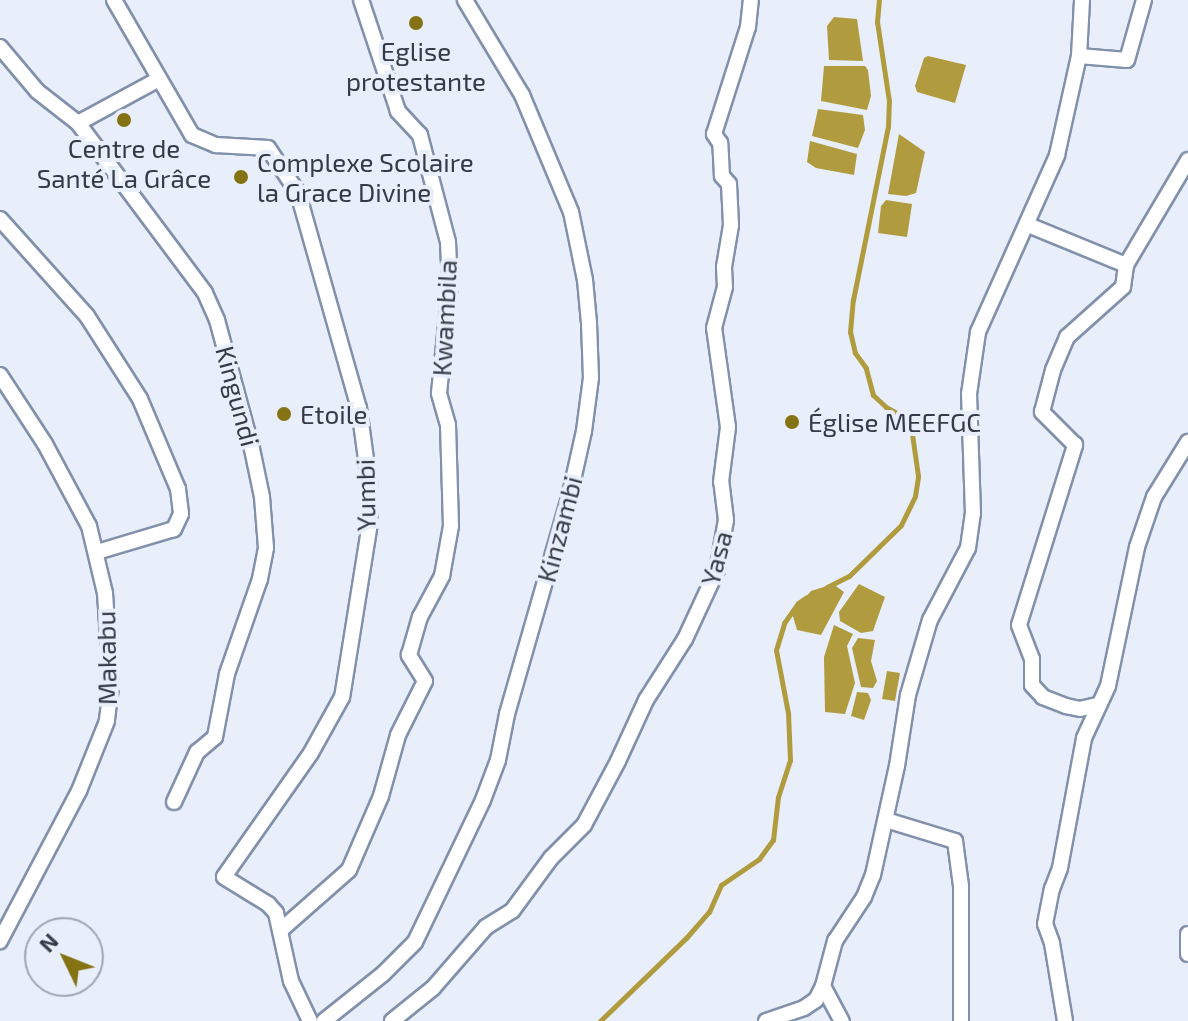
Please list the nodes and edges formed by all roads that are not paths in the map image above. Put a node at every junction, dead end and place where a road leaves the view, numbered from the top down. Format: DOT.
graph roads {
  1 [pos="114,0"];
  2 [pos="361,0"];
  3 [pos="465,0"];
  4 [pos="751,0"];
  5 [pos="1082,0"];
  6 [pos="1144,0"];
  7 [pos="0,47"];
  8 [pos="1079,56"];
  9 [pos="159,79"];
  10 [pos="78,123"];
  11 [pos="1188,160"];
  12 [pos="0,219"];
  13 [pos="1028,225"];
  14 [pos="1126,265"];
  15 [pos="0,375"];
  16 [pos="1188,442"];
  17 [pos="97,552"];
  18 [pos="1097,705"];
  19 [pos="174,802"];
  20 [pos="886,820"];
  21 [pos="282,929"];
  22 [pos="1188,934"];
  23 [pos="0,941"];
  24 [pos="1188,954"];
  25 [pos="823,986"];
  26 [pos="310,1021"];
  27 [pos="324,1021"];
  28 [pos="392,1021"];
  29 [pos="766,1021"];
  30 [pos="842,1021"];
  31 [pos="961,1021"];
  32 [pos="1065,1021"];
  1 -- 9 [label="street, Yumbi"];
  2 -- 21 [label="street, Kwambila"];
  3 -- 27 [label="street, Kinzambi"];
  4 -- 28 [label="street, Yasa"];
  5 -- 8 [label="street"];
  6 -- 8 [label="street"];
  7 -- 10 [label="street, Kingundi"];
  8 -- 13 [label="street"];
  9 -- 10 [label="street"];
  9 -- 21 [label="street, Yumbi"];
  10 -- 19 [label="street, Kingundi"];
  11 -- 14 [label="street"];
  12 -- 17 [label="street"];
  13 -- 14 [label="street"];
  13 -- 20 [label="street"];
  14 -- 18 [label="street"];
  15 -- 17 [label="street, Makabu"];
  16 -- 18 [label="street"];
  17 -- 23 [label="street, Makabu"];
  18 -- 32 [label="street"];
  20 -- 25 [label="street"];
  20 -- 31 [label="street"];
  21 -- 26 [label="street, Yumbi"];
  22 -- 24 [label="street"];
  25 -- 29 [label="street"];
  25 -- 30 [label="street"];
}
